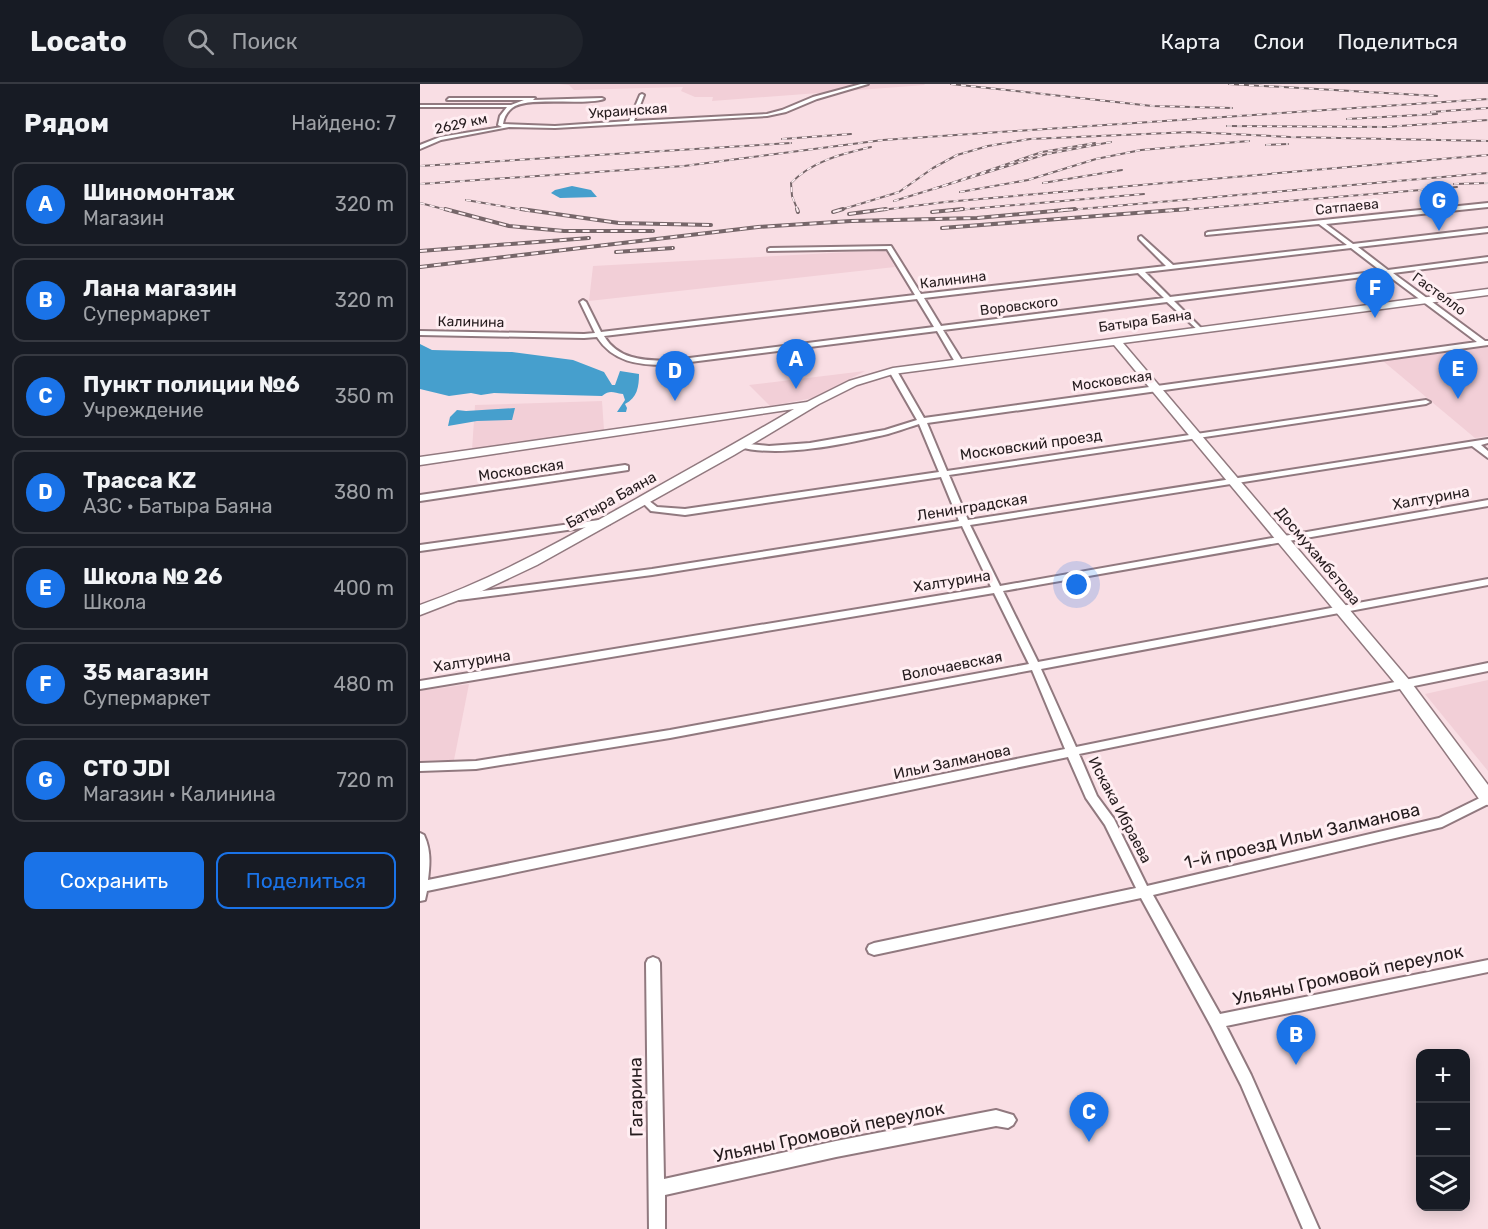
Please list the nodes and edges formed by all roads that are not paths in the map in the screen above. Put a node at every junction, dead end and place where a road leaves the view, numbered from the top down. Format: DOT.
graph roads {
  1 [pos="866,84"];
  2 [pos="642,95"];
  3 [pos="602,99"];
  4 [pos="420,100"];
  5 [pos="531,100"];
  6 [pos="420,106"];
  7 [pos="511,106"];
  8 [pos="631,122"];
  9 [pos="507,127"];
  10 [pos="420,147"];
  11 [pos="1488,205"];
  12 [pos="1320,222"];
  13 [pos="1488,230"];
  14 [pos="1208,234"];
  15 [pos="1141,238"];
  16 [pos="1349,245"];
  17 [pos="770,250"];
  18 [pos="1488,259"];
  19 [pos="1170,266"];
  20 [pos="1139,270"];
  21 [pos="1385,271"];
  22 [pos="1488,292"];
  23 [pos="917,296"];
  24 [pos="1168,299"];
  25 [pos="1424,300"];
  26 [pos="583,302"];
  27 [pos="937,328"];
  28 [pos="1199,329"];
  29 [pos="420,333"];
  30 [pos="598,334"];
  31 [pos="1115,340"];
  32 [pos="1486,344"];
  33 [pos="958,362"];
  34 [pos="893,371"];
  35 [pos="1156,389"];
  36 [pos="1426,402"];
  37 [pos="812,404"];
  38 [pos="922,421"];
  39 [pos="1196,437"];
  40 [pos="1488,441"];
  41 [pos="1474,443"];
  42 [pos="742,445"];
  43 [pos="1488,455"];
  44 [pos="420,461"];
  45 [pos="625,468"];
  46 [pos="942,473"];
  47 [pos="1232,480"];
  48 [pos="420,498"];
  49 [pos="644,500"];
  50 [pos="1488,503"];
  51 [pos="606,522"];
  52 [pos="965,524"];
  53 [pos="1282,539"];
  54 [pos="420,548"];
  55 [pos="1488,582"];
  56 [pos="998,589"];
  57 [pos="459,597"];
  58 [pos="1341,609"];
  59 [pos="420,610"];
  60 [pos="1035,666"];
  61 [pos="1488,668"];
  62 [pos="1405,684"];
  63 [pos="420,685"];
  64 [pos="1072,753"];
  65 [pos="420,767"];
  66 [pos="1488,799"];
  67 [pos="420,838"];
  68 [pos="421,891"];
  69 [pos="1144,892"];
  70 [pos="874,949"];
  71 [pos="653,963"];
  72 [pos="1488,966"];
  73 [pos="1216,1021"];
  74 [pos="1008,1120"];
  75 [pos="657,1189"];
  76 [pos="657,1229"];
  77 [pos="1311,1229"];
  1 -- 8 [label="street, Украинская"];
  2 -- 8 [label="street"];
  3 -- 5 [label="street"];
  4 -- 5 [label="street"];
  5 -- 7 [label="street"];
  6 -- 7 [label="street"];
  7 -- 9 [label="street"];
  8 -- 9 [label="street, Украинская"];
  9 -- 10 [label="street, 2629 км"];
  11 -- 12 [label="street, Сатпаева"];
  12 -- 14 [label="street, Сатпаева"];
  12 -- 16 [label="street, Гастелло"];
  13 -- 16 [label="street, Калинина"];
  15 -- 19 [label="street"];
  16 -- 19 [label="street, Калинина"];
  16 -- 21 [label="street, Гастелло"];
  17 -- 23 [label="street"];
  18 -- 21 [label="street, Воровского"];
  19 -- 20 [label="street, Калинина"];
  20 -- 23 [label="street, Калинина"];
  20 -- 24 [label="street"];
  21 -- 24 [label="street, Воровского"];
  21 -- 25 [label="street, Гастелло"];
  22 -- 25 [label="street, Батыра Баяна"];
  23 -- 27 [label="street"];
  23 -- 30 [label="street, Калинина"];
  24 -- 27 [label="street, Воровского"];
  24 -- 28 [label="street"];
  25 -- 28 [label="street, Батыра Баяна"];
  25 -- 32 [label="street, Гастелло"];
  26 -- 30 [label="street, Воровского"];
  27 -- 30 [label="street, Воровского"];
  27 -- 33 [label="street"];
  28 -- 31 [label="street, Батыра Баяна"];
  29 -- 30 [label="street, Калинина"];
  31 -- 33 [label="street, Батыра Баяна"];
  31 -- 35 [label="street, Досмухамбетова"];
  32 -- 35 [label="street, Московская"];
  33 -- 34 [label="street, Батыра Баяна"];
  34 -- 37 [label="street, Батыра Баяна"];
  34 -- 38 [label="street, Искака Ибраева"];
  35 -- 38 [label="street, Московская"];
  35 -- 39 [label="street, Досмухамбетова"];
  36 -- 39 [label="street, Московский проезд"];
  37 -- 42 [label="street, Батыра Баяна"];
  37 -- 44 [label="street, Батыра Баяна"];
  38 -- 42 [label="street, Московская"];
  38 -- 46 [label="street, Искака Ибраева"];
  39 -- 46 [label="street, Московский проезд"];
  39 -- 47 [label="street, Досмухамбетова"];
  40 -- 41 [label="street, Ленинградская"];
  41 -- 43 [label="street"];
  41 -- 47 [label="street, Ленинградская"];
  42 -- 49 [label="street, Батыра Баяна"];
  45 -- 48 [label="street, Московская"];
  46 -- 49 [label="street, Московский проезд"];
  46 -- 52 [label="street, Искака Ибраева"];
  47 -- 52 [label="street, Ленинградская"];
  47 -- 53 [label="street, Досмухамбетова"];
  49 -- 51 [label="street, Батыра Баяна"];
  50 -- 53 [label="street, Халтурина"];
  51 -- 54 [label="street"];
  51 -- 57 [label="street, Батыра Баяна"];
  52 -- 56 [label="street, Искака Ибраева"];
  52 -- 57 [label="street, Ленинградская"];
  53 -- 56 [label="street, Халтурина"];
  53 -- 58 [label="street, Досмухамбетова"];
  55 -- 58 [label="street, Волочаевская"];
  56 -- 60 [label="street, Искака Ибраева"];
  56 -- 63 [label="street, Халтурина"];
  57 -- 59 [label="street, Батыра Баяна"];
  58 -- 60 [label="street, Волочаевская"];
  58 -- 62 [label="street, Досмухамбетова"];
  60 -- 64 [label="street, Искака Ибраева"];
  60 -- 65 [label="street, Волочаевская"];
  61 -- 62 [label="street, Ильи Залманова"];
  62 -- 64 [label="street, Ильи Залманова"];
  62 -- 66 [label="street, Досмухамбетова"];
  64 -- 68 [label="street, Ильи Залманова"];
  64 -- 69 [label="street, Искака Ибраева"];
  66 -- 69 [label="street, 1-й проезд Ильи Залманова"];
  67 -- 68 [label="street"];
  69 -- 70 [label="street, 1-й проезд Ильи Залманова"];
  69 -- 73 [label="street, Искака Ибраева"];
  71 -- 75 [label="street, Гагарина"];
  72 -- 73 [label="street, Ульяны Громовой переулок"];
  73 -- 77 [label="street, Искака Ибраева"];
  74 -- 75 [label="street, Ульяны Громовой переулок"];
  75 -- 76 [label="street, Гагарина"];
}
